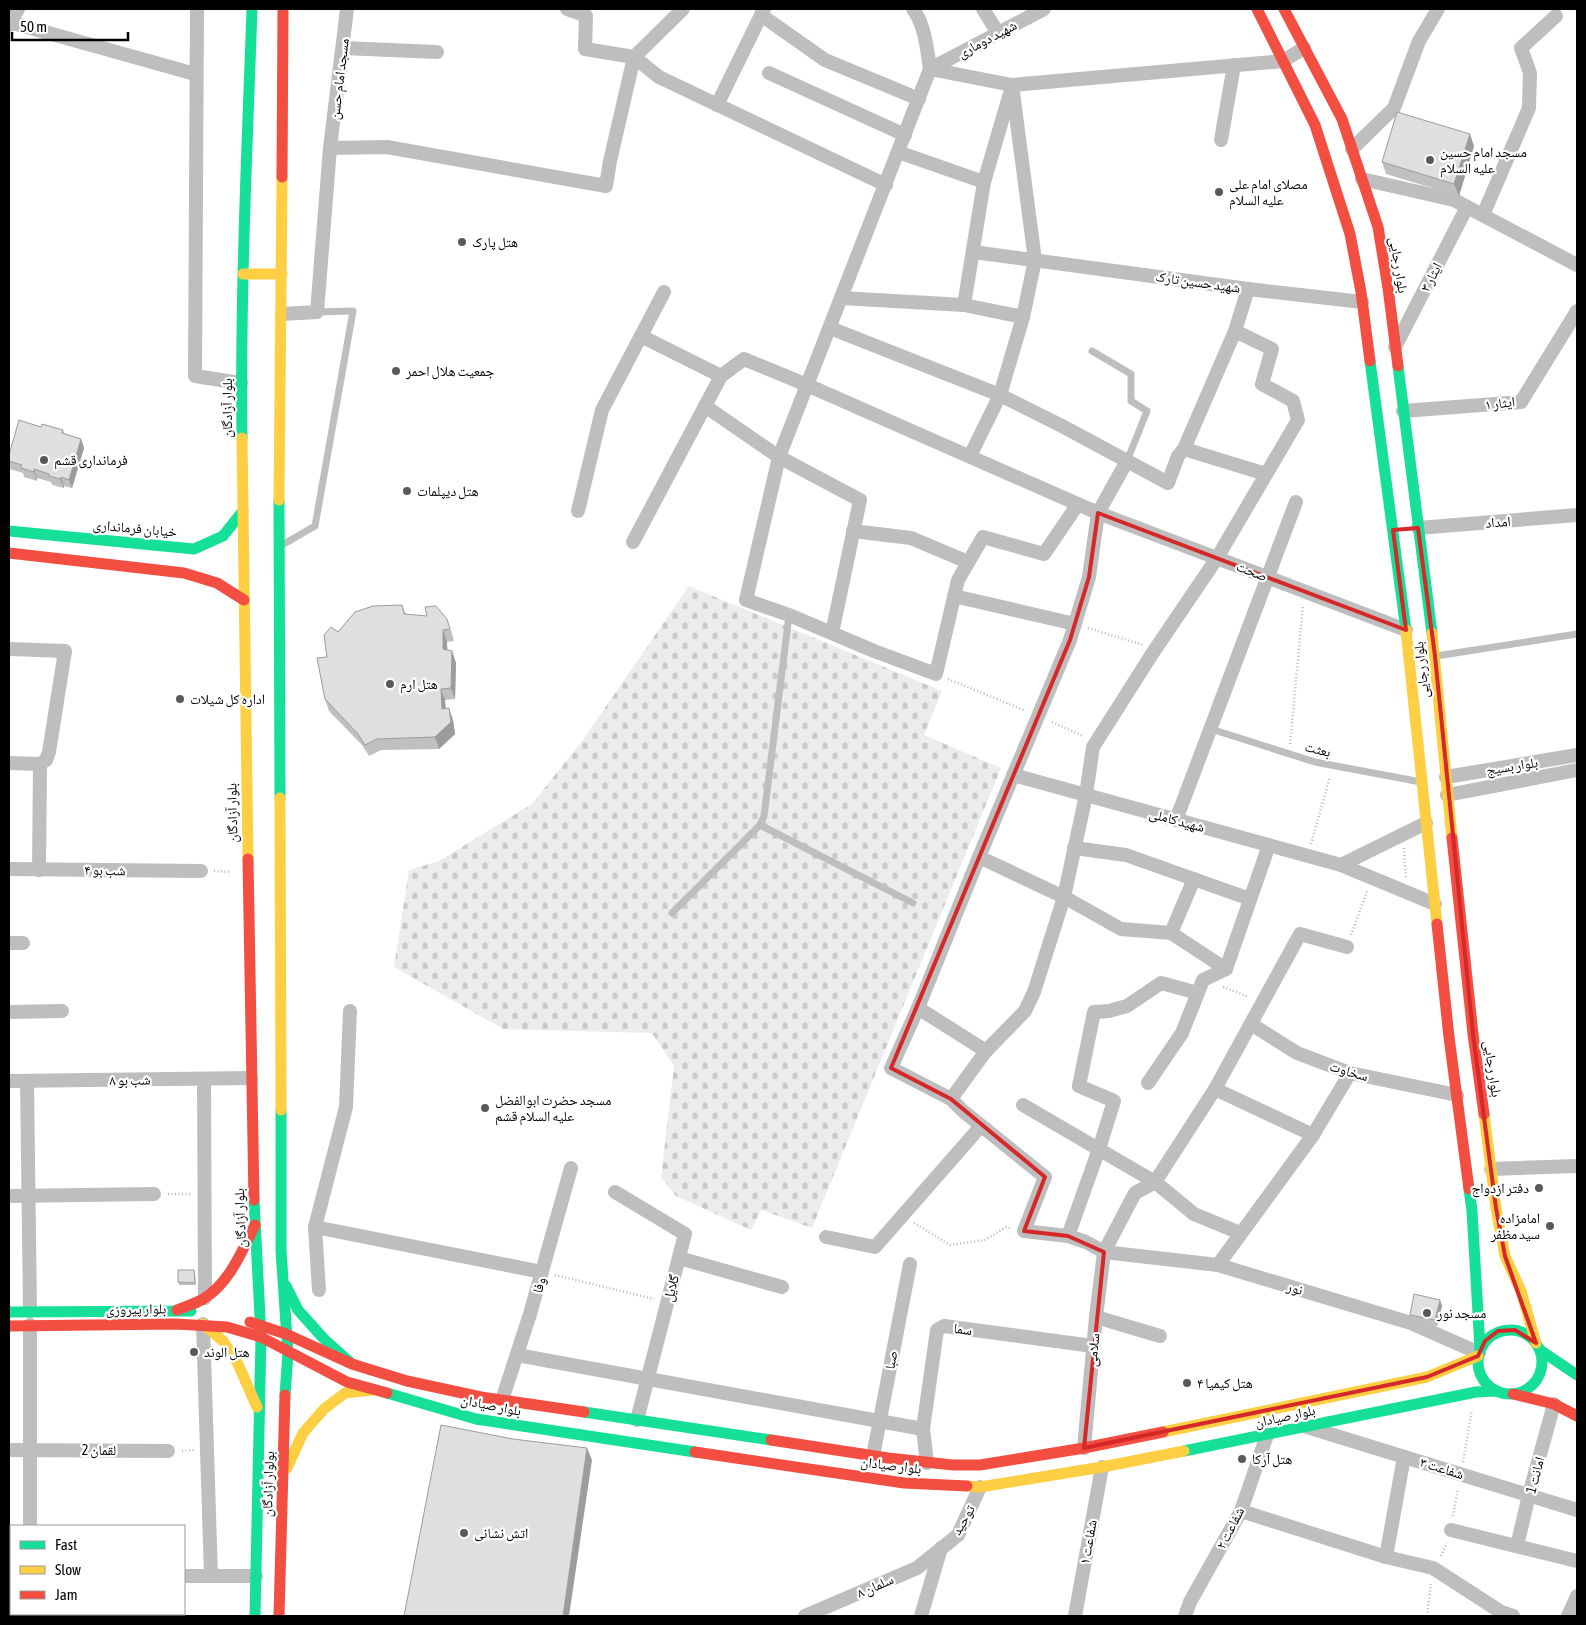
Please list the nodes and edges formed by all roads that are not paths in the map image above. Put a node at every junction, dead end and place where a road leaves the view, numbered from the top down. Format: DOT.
graph roads {
  1 [pos="18,9"];
  2 [pos="196,9"];
  3 [pos="252,9"];
  4 [pos="283,9"];
  5 [pos="347,9"];
  6 [pos="566,9"];
  7 [pos="683,9"];
  8 [pos="983,9"];
  9 [pos="1044,9"];
  10 [pos="1257,9"];
  11 [pos="1284,9"];
  12 [pos="1438,9"];
  13 [pos="918,10"];
  14 [pos="763,12"];
  15 [pos="1556,16"];
  16 [pos="9,23"];
  17 [pos="998,33"];
  18 [pos="343,48"];
  19 [pos="1304,48"];
  20 [pos="437,52"];
  21 [pos="634,57"];
  22 [pos="1283,61"];
  23 [pos="1234,66"];
  24 [pos="930,69"];
  25 [pos="769,73"];
  26 [pos="195,74"];
  27 [pos="1012,85"];
  28 [pos="919,99"];
  29 [pos="717,105"];
  30 [pos="905,135"];
  31 [pos="1221,140"];
  32 [pos="330,148"];
  33 [pos="1352,149"];
  34 [pos="898,152"];
  35 [pos="1362,179"];
  36 [pos="984,182"];
  37 [pos="886,185"];
  38 [pos="1467,207"];
  39 [pos="1483,215"];
  40 [pos="972,252"];
  41 [pos="1035,260"];
  42 [pos="1577,264"];
  43 [pos="243,274"];
  44 [pos="282,274"];
  45 [pos="1248,289"];
  46 [pos="664,292"];
  47 [pos="841,298"];
  48 [pos="1362,302"];
  49 [pos="964,305"];
  50 [pos="1577,311"];
  51 [pos="317,312"];
  52 [pos="282,314"];
  53 [pos="1023,317"];
  54 [pos="830,328"];
  55 [pos="1235,331"];
  56 [pos="641,336"];
  57 [pos="1396,347"];
  58 [pos="1092,351"];
  59 [pos="721,376"];
  60 [pos="242,383"];
  61 [pos="807,385"];
  62 [pos="1000,395"];
  63 [pos="705,406"];
  64 [pos="1403,411"];
  65 [pos="1184,449"];
  66 [pos="970,456"];
  67 [pos="779,457"];
  68 [pos="1127,461"];
  69 [pos="1266,474"];
  70 [pos="1296,502"];
  71 [pos="1078,504"];
  72 [pos="243,511"];
  73 [pos="578,511"];
  74 [pos="1098,512"];
  75 [pos="1577,515"];
  76 [pos="1405,529"];
  77 [pos="9,531"];
  78 [pos="853,531"];
  79 [pos="633,542"];
  80 [pos="279,547"];
  81 [pos="9,553"];
  82 [pos="1217,558"];
  83 [pos="968,562"];
  84 [pos="1268,577"];
  85 [pos="954,596"];
  86 [pos="244,600"];
  87 [pos="789,615"];
  88 [pos="1075,624"];
  89 [pos="1406,630"];
  90 [pos="832,633"];
  91 [pos="1577,634"];
  92 [pos="9,649"];
  93 [pos="1436,656"];
  94 [pos="1211,729"];
  95 [pos="1577,755"];
  96 [pos="9,763"];
  97 [pos="40,764"];
  98 [pos="1577,770"];
  99 [pos="1013,775"];
  100 [pos="1446,777"];
  101 [pos="1422,782"];
  102 [pos="1086,795"];
  103 [pos="1447,795"];
  104 [pos="1176,820"];
  105 [pos="1426,823"];
  106 [pos="760,825"];
  107 [pos="1269,845"];
  108 [pos="1074,848"];
  109 [pos="979,857"];
  110 [pos="1342,865"];
  111 [pos="9,869"];
  112 [pos="39,870"];
  113 [pos="201,871"];
  114 [pos="1194,879"];
  115 [pos="1064,897"];
  116 [pos="1250,899"];
  117 [pos="913,903"];
  118 [pos="1434,904"];
  119 [pos="672,913"];
  120 [pos="1171,933"];
  121 [pos="9,943"];
  122 [pos="23,943"];
  123 [pos="1347,946"];
  124 [pos="272,948"];
  125 [pos="249,949"];
  126 [pos="1226,969"];
  127 [pos="1201,986"];
  128 [pos="918,1008"];
  129 [pos="62,1011"];
  130 [pos="350,1011"];
  131 [pos="9,1012"];
  132 [pos="1251,1024"];
  133 [pos="986,1051"];
  134 [pos="1350,1073"];
  135 [pos="251,1078"];
  136 [pos="204,1079"];
  137 [pos="9,1081"];
  138 [pos="27,1081"];
  139 [pos="1148,1083"];
  140 [pos="1215,1089"];
  141 [pos="1456,1095"];
  142 [pos="951,1099"];
  143 [pos="1023,1105"];
  144 [pos="981,1126"];
  145 [pos="1313,1134"];
  146 [pos="1099,1149"];
  147 [pos="1577,1166"];
  148 [pos="570,1168"];
  149 [pos="1491,1169"];
  150 [pos="1155,1182"];
  151 [pos="615,1192"];
  152 [pos="154,1194"];
  153 [pos="29,1195"];
  154 [pos="9,1196"];
  155 [pos="255,1225"];
  156 [pos="315,1227"];
  157 [pos="1240,1233"];
  158 [pos="1068,1236"];
  159 [pos="826,1237"];
  160 [pos="1104,1252"];
  161 [pos="679,1258"];
  162 [pos="910,1264"];
  163 [pos="1218,1265"];
  164 [pos="542,1272"];
  165 [pos="282,1278"];
  166 [pos="782,1288"];
  167 [pos="319,1290"];
  168 [pos="204,1298"];
  169 [pos="177,1310"];
  170 [pos="9,1312"];
  171 [pos="222,1315"];
  172 [pos="1096,1317"];
  173 [pos="30,1318"];
  174 [pos="204,1319"];
  175 [pos="261,1325"];
  176 [pos="9,1326"];
  177 [pos="286,1334"];
  178 [pos="1160,1336"];
  179 [pos="261,1337"];
  180 [pos="1093,1346"];
  181 [pos="1538,1346"];
  182 [pos="288,1352"];
  183 [pos="1479,1352"];
  184 [pos="517,1355"];
  185 [pos="352,1364"];
  186 [pos="1577,1374"];
  187 [pos="648,1379"];
  188 [pos="372,1390"];
  189 [pos="1497,1391"];
  190 [pos="1513,1394"];
  191 [pos="481,1397"];
  192 [pos="502,1400"];
  193 [pos="1554,1404"];
  194 [pos="259,1412"];
  195 [pos="1577,1416"];
  196 [pos="476,1419"];
  197 [pos="637,1420"];
  198 [pos="879,1421"];
  199 [pos="1306,1427"];
  200 [pos="923,1429"];
  201 [pos="1267,1435"];
  202 [pos="1084,1448"];
  203 [pos="9,1450"];
  204 [pos="30,1450"];
  205 [pos="168,1451"];
  206 [pos="873,1456"];
  207 [pos="1404,1457"];
  208 [pos="927,1463"];
  209 [pos="1102,1467"];
  210 [pos="283,1475"];
  211 [pos="980,1487"];
  212 [pos="1529,1495"];
  213 [pos="1577,1510"];
  214 [pos="1241,1511"];
  215 [pos="30,1525"];
  216 [pos="1451,1530"];
  217 [pos="1517,1546"];
  218 [pos="940,1548"];
  219 [pos="1386,1557"];
  220 [pos="1577,1561"];
  221 [pos="185,1576"];
  222 [pos="211,1576"];
  223 [pos="256,1576"];
  224 [pos="1577,1596"];
  225 [pos="1572,1613"];
  226 [pos="255,1616"];
  227 [pos="279,1616"];
  228 [pos="806,1616"];
  229 [pos="921,1616"];
  230 [pos="1075,1616"];
  231 [pos="1185,1616"];
  232 [pos="1513,1616"];
  1 -- 16 [label="street"];
  2 -- 26 [label="street"];
  3 -- 43 [label="main road, بلوار آزادگان"];
  4 -- 44 [label="main road"];
  5 -- 18 [label="street, مسجد امام حسن"];
  6 -- 21 [label="street"];
  7 -- 21 [label="street"];
  8 -- 17 [label="street"];
  9 -- 17 [label="street, شهید دوماری"];
  10 -- 22 [label="main road, بلوار رجایی"];
  11 -- 19 [label="main road, بلوار رجایی"];
  12 -- 33 [label="street"];
  13 -- 24 [label="street"];
  14 -- 28 [label="street"];
  14 -- 29 [label="street"];
  15 -- 39 [label="street"];
  16 -- 26 [label="street"];
  17 -- 24 [label="street, شهید دوماری"];
  18 -- 20 [label="street"];
  18 -- 32 [label="street, مسجد امام حسن"];
  19 -- 22 [label="street"];
  19 -- 33 [label="main road, بلوار رجایی"];
  21 -- 29 [label="street"];
  21 -- 32 [label="street"];
  22 -- 23 [label="street"];
  22 -- 48 [label="main road, بلوار رجایی"];
  23 -- 27 [label="street"];
  23 -- 31 [label="street"];
  24 -- 27 [label="street"];
  24 -- 28 [label="street"];
  25 -- 30 [label="street"];
  26 -- 60 [label="street"];
  27 -- 36 [label="street"];
  27 -- 41 [label="street"];
  28 -- 30 [label="street"];
  29 -- 37 [label="street"];
  30 -- 34 [label="street"];
  32 -- 51 [label="street, مسجد امام حسن"];
  33 -- 35 [label="main road, بلوار رجایی"];
  34 -- 36 [label="street"];
  34 -- 37 [label="street"];
  35 -- 38 [label="street"];
  35 -- 57 [label="main road, بلوار رجایی"];
  36 -- 40 [label="street"];
  37 -- 47 [label="street"];
  38 -- 39 [label="street"];
  38 -- 57 [label="street, ایثار ۳"];
  39 -- 42 [label="street"];
  40 -- 41 [label="street, شهید حسین تارک"];
  40 -- 49 [label="street"];
  41 -- 45 [label="street, شهید حسین تارک"];
  41 -- 53 [label="street"];
  43 -- 44 [label="main road"];
  43 -- 60 [label="main road, بلوار آزادگان"];
  44 -- 52 [label="main road"];
  45 -- 48 [label="street, شهید حسین تارک"];
  45 -- 55 [label="street"];
  46 -- 56 [label="street"];
  47 -- 49 [label="street"];
  47 -- 54 [label="street"];
  48 -- 76 [label="main road, بلوار رجایی"];
  49 -- 53 [label="street"];
  50 -- 64 [label="street, ایثار ۱"];
  51 -- 52 [label="street"];
  51 -- 80 [label="lane"];
  52 -- 80 [label="main road"];
  53 -- 62 [label="street"];
  54 -- 61 [label="street"];
  54 -- 62 [label="street"];
  55 -- 65 [label="street"];
  55 -- 69 [label="street"];
  56 -- 59 [label="street"];
  56 -- 73 [label="street"];
  57 -- 64 [label="main road, بلوار رجایی"];
  58 -- 68 [label="lane"];
  59 -- 61 [label="street, صحت"];
  59 -- 63 [label="street"];
  60 -- 72 [label="main road, بلوار آزادگان"];
  61 -- 66 [label="street, صحت"];
  61 -- 67 [label="street"];
  62 -- 66 [label="street"];
  62 -- 68 [label="street"];
  63 -- 67 [label="street"];
  63 -- 79 [label="street"];
  64 -- 76 [label="main road, بلوار رجایی"];
  65 -- 68 [label="street"];
  65 -- 69 [label="street"];
  66 -- 71 [label="street, صحت"];
  67 -- 78 [label="street"];
  67 -- 87 [label="street"];
  68 -- 74 [label="street"];
  69 -- 82 [label="street"];
  70 -- 84 [label="street"];
  71 -- 74 [label="street, صحت"];
  71 -- 83 [label="street"];
  72 -- 77 [label="main road, خیابان فرمانداری"];
  72 -- 86 [label="main road, بلوار آزادگان"];
  74 -- 82 [label="street, صحت"];
  74 -- 88 [label="street"];
  75 -- 76 [label="street, امداد"];
  76 -- 89 [label="main road, بلوار رجایی"];
  76 -- 93 [label="main road, بلوار رجایی"];
  78 -- 83 [label="street"];
  78 -- 90 [label="street"];
  80 -- 124 [label="main road"];
  81 -- 86 [label="main road"];
  82 -- 84 [label="street, صحت"];
  82 -- 102 [label="street"];
  83 -- 85 [label="street"];
  84 -- 89 [label="street, صحت"];
  84 -- 94 [label="street"];
  85 -- 88 [label="street"];
  85 -- 90 [label="street"];
  86 -- 125 [label="main road, بلوار آزادگان"];
  87 -- 90 [label="street"];
  87 -- 106 [label="lane"];
  88 -- 99 [label="street"];
  89 -- 101 [label="main road, بلوار رجایی"];
  91 -- 93 [label="lane"];
  92 -- 97 [label="street"];
  93 -- 100 [label="main road, بلوار رجایی"];
  94 -- 101 [label="lane, بعثت"];
  94 -- 104 [label="street"];
  95 -- 100 [label="street, بلوار بسیج"];
  96 -- 97 [label="street"];
  97 -- 112 [label="street"];
  98 -- 103 [label="street, بلوار بسیج"];
  99 -- 102 [label="street, شهید کاملی"];
  99 -- 109 [label="street"];
  100 -- 103 [label="main road, بلوار رجایی"];
  101 -- 105 [label="main road, بلوار رجایی"];
  102 -- 104 [label="street, شهید کاملی"];
  102 -- 108 [label="street"];
  103 -- 149 [label="main road, بلوار رجایی"];
  104 -- 107 [label="street, شهید کاملی"];
  105 -- 110 [label="street"];
  105 -- 118 [label="main road, بلوار رجایی"];
  106 -- 117 [label="lane"];
  106 -- 119 [label="lane"];
  107 -- 110 [label="street, شهید کاملی"];
  107 -- 116 [label="street"];
  108 -- 114 [label="street"];
  108 -- 115 [label="street"];
  109 -- 115 [label="street"];
  109 -- 128 [label="street"];
  110 -- 118 [label="street, شهید کاملی"];
  111 -- 112 [label="street, شب بو ۴"];
  112 -- 113 [label="street, شب بو ۴"];
  114 -- 116 [label="street"];
  114 -- 120 [label="street"];
  115 -- 120 [label="street"];
  115 -- 133 [label="street"];
  116 -- 126 [label="street"];
  118 -- 141 [label="main road, بلوار رجایی"];
  120 -- 126 [label="street"];
  121 -- 122 [label="street"];
  123 -- 132 [label="street"];
  124 -- 125 [label="main road"];
  124 -- 165 [label="main road"];
  125 -- 135 [label="main road, بلوار آزادگان"];
  126 -- 127 [label="street"];
  127 -- 139 [label="street"];
  127 -- 146 [label="street"];
  128 -- 133 [label="street"];
  128 -- 142 [label="street"];
  129 -- 131 [label="street"];
  130 -- 156 [label="street"];
  132 -- 134 [label="street, سخاوت"];
  132 -- 140 [label="street"];
  133 -- 142 [label="street"];
  134 -- 141 [label="street, سخاوت"];
  134 -- 145 [label="street"];
  135 -- 136 [label="street, شب بو ۸"];
  135 -- 155 [label="main road, بلوار آزادگان"];
  136 -- 138 [label="street, شب بو ۸"];
  136 -- 168 [label="street"];
  137 -- 138 [label="street, شب بو ۸"];
  138 -- 153 [label="street"];
  140 -- 145 [label="street"];
  140 -- 150 [label="street"];
  141 -- 183 [label="main road, بلوار رجایی"];
  142 -- 144 [label="street"];
  143 -- 146 [label="street"];
  144 -- 158 [label="street"];
  144 -- 159 [label="street"];
  145 -- 157 [label="street"];
  146 -- 150 [label="street"];
  146 -- 158 [label="street"];
  147 -- 149 [label="street"];
  148 -- 164 [label="street, وفا"];
  149 -- 181 [label="main road, بلوار رجایی"];
  150 -- 157 [label="street"];
  150 -- 160 [label="street"];
  151 -- 161 [label="street, گلایل"];
  152 -- 153 [label="street"];
  153 -- 154 [label="street"];
  153 -- 173 [label="street"];
  155 -- 168 [label="main road"];
  155 -- 175 [label="main road, بلوار آزادگان"];
  156 -- 164 [label="street"];
  156 -- 167 [label="street"];
  157 -- 163 [label="street"];
  158 -- 160 [label="street"];
  160 -- 163 [label="street, نور"];
  160 -- 172 [label="street, سلامی"];
  161 -- 166 [label="street"];
  161 -- 187 [label="street, گلایل"];
  162 -- 198 [label="street, صبا"];
  163 -- 183 [label="street, نور"];
  164 -- 184 [label="street, وفا"];
  165 -- 177 [label="main road"];
  165 -- 185 [label="main road"];
  168 -- 169 [label="main road"];
  169 -- 173 [label="main road, بلوار پیروزی"];
  169 -- 174 [label="main road, بلوار پیروزی"];
  170 -- 173 [label="main road, بلوار پیروزی"];
  171 -- 175 [label="main road"];
  172 -- 178 [label="street"];
  172 -- 180 [label="street, سلامی"];
  173 -- 174 [label="main road, بلوار پیروزی"];
  173 -- 176 [label="main road, بلوار پیروزی"];
  173 -- 204 [label="street"];
  174 -- 179 [label="main road, بلوار پیروزی"];
  174 -- 194 [label="main road"];
  174 -- 222 [label="street"];
  175 -- 177 [label="main road, بلوار صیادان"];
  175 -- 179 [label="main road, بلوار آزادگان"];
  177 -- 182 [label="main road"];
  177 -- 185 [label="main road, بلوار صیادان"];
  179 -- 182 [label="main road, بلوار پیروزی"];
  179 -- 194 [label="main road, بلوار آزادگان"];
  180 -- 200 [label="street, سما"];
  180 -- 202 [label="street, سلامی"];
  181 -- 183 [label="main road"];
  181 -- 186 [label="main road"];
  181 -- 190 [label="main road"];
  182 -- 188 [label="main road, بلوار صیادان"];
  182 -- 210 [label="main road, بولوار آزادگان"];
  183 -- 189 [label="main road"];
  183 -- 202 [label="main road, بلوار صیادان"];
  184 -- 187 [label="street"];
  184 -- 192 [label="street, وفا"];
  185 -- 191 [label="main road, بلوار صیادان"];
  187 -- 197 [label="street, گلایل"];
  187 -- 198 [label="street"];
  188 -- 196 [label="main road, بلوار صیادان"];
  188 -- 210 [label="main road"];
  189 -- 190 [label="main road"];
  189 -- 199 [label="main road, بلوار صیادان"];
  190 -- 193 [label="main road"];
  191 -- 192 [label="main road, بلوار صیادان"];
  191 -- 196 [label="main road"];
  192 -- 197 [label="main road, بلوار صیادان"];
  193 -- 195 [label="main road"];
  193 -- 212 [label="street, امانت 1"];
  194 -- 223 [label="main road, بلوار آزادگان"];
  196 -- 211 [label="main road, بلوار صیادان"];
  197 -- 206 [label="main road, بلوار صیادان"];
  198 -- 200 [label="street"];
  198 -- 206 [label="street, صبا"];
  199 -- 201 [label="main road, بلوار صیادان"];
  199 -- 207 [label="street, شفاعت ۳"];
  200 -- 208 [label="street, سما"];
  201 -- 209 [label="main road, بلوار صیادان"];
  201 -- 214 [label="street, شفاعت ۲"];
  202 -- 208 [label="main road, بلوار صیادان"];
  203 -- 204 [label="street, لقمان 2"];
  204 -- 205 [label="street, لقمان 2"];
  204 -- 215 [label="street"];
  206 -- 208 [label="main road, بلوار صیادان"];
  207 -- 212 [label="street, شفاعت ۳"];
  207 -- 219 [label="street"];
  209 -- 211 [label="main road, بلوار صیادان"];
  209 -- 230 [label="street, شفاعت ۱"];
  210 -- 227 [label="main road, بولوار آزادگان"];
  211 -- 218 [label="street, توحید"];
  212 -- 213 [label="street, شفاعت ۳"];
  212 -- 217 [label="street, امانت 1"];
  214 -- 219 [label="street"];
  214 -- 231 [label="street, شفاعت ۲"];
  216 -- 217 [label="street"];
  217 -- 220 [label="street"];
  218 -- 228 [label="street, سلمان ۸"];
  218 -- 229 [label="street"];
  219 -- 232 [label="street"];
  221 -- 222 [label="street"];
  222 -- 223 [label="street"];
  223 -- 226 [label="main road, بلوار آزادگان"];
  224 -- 225 [label="street"];
}
